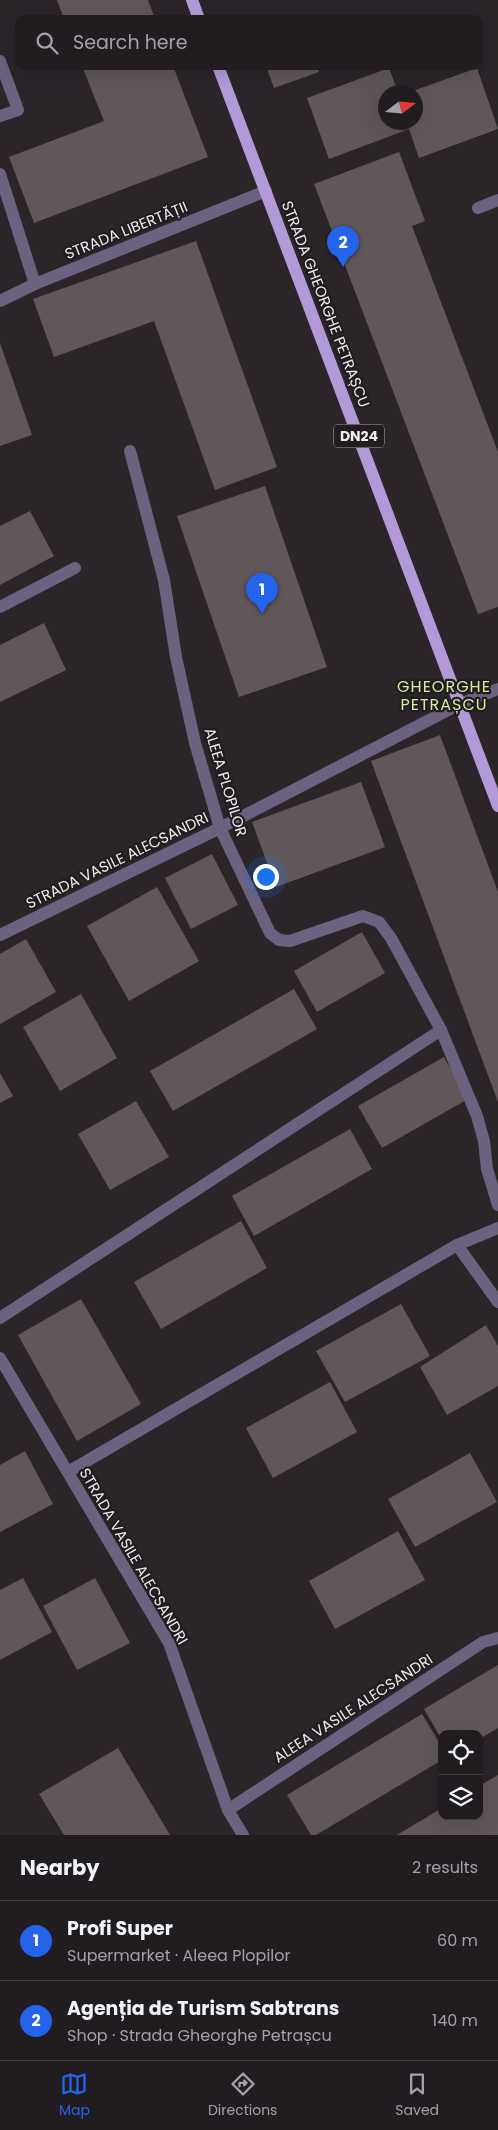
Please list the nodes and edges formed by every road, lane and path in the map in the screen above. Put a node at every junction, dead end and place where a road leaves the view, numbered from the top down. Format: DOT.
graph roads {
  1 [pos="192,0"];
  2 [pos="198,15"];
  3 [pos="0,61"];
  4 [pos="220,70"];
  5 [pos="0,116"];
  6 [pos="0,174"];
  7 [pos="266,191"];
  8 [pos="498,200"];
  9 [pos="478,208"];
  10 [pos="35,284"];
  11 [pos="0,302"];
  12 [pos="130,451"];
  13 [pos="75,568"];
  14 [pos="0,607"];
  15 [pos="498,689"];
  16 [pos="460,704"];
  17 [pos="498,806"];
  18 [pos="220,828"];
  19 [pos="0,935"];
  20 [pos="441,1030"];
  21 [pos="498,1205"];
  22 [pos="498,1228"];
  23 [pos="457,1245"];
  24 [pos="498,1302"];
  25 [pos="0,1318"];
  26 [pos="0,1358"];
  27 [pos="68,1472"];
  28 [pos="498,1638"];
  29 [pos="228,1810"];
  30 [pos="243,1835"];
  1 -- 2 [label="main road"];
  3 -- 5 [label="street"];
  4 -- 7 [label="main road, STRADA GHEORGHE PETRAȘCU / DN24"];
  6 -- 10 [label="street"];
  7 -- 10 [label="street, STRADA LIBERTĂȚII"];
  7 -- 16 [label="main road, STRADA GHEORGHE PETRAȘCU / DN24"];
  8 -- 9 [label="street"];
  10 -- 11 [label="street, STRADA LIBERTĂȚII"];
  12 -- 18 [label="street, ALEEA PLOPILOR"];
  13 -- 14 [label="street"];
  15 -- 16 [label="street, STRADA VASILE ALECSANDRI"];
  16 -- 17 [label="main road, STRADA GHEORGHE PETRAȘCU / DN24"];
  16 -- 18 [label="street, STRADA VASILE ALECSANDRI"];
  18 -- 19 [label="street, STRADA VASILE ALECSANDRI"];
  18 -- 20 [label="street, ALEEA PLOPILOR"];
  20 -- 21 [label="street, ALEEA PLOPILOR"];
  20 -- 25 [label="street"];
  22 -- 23 [label="street"];
  23 -- 24 [label="street"];
  23 -- 27 [label="street"];
  26 -- 27 [label="street, STRADA VASILE ALECSANDRI"];
  27 -- 29 [label="street, STRADA VASILE ALECSANDRI"];
  28 -- 29 [label="street, ALEEA VASILE ALECSANDRI"];
  29 -- 30 [label="street, STRADA VASILE ALECSANDRI"];
}
